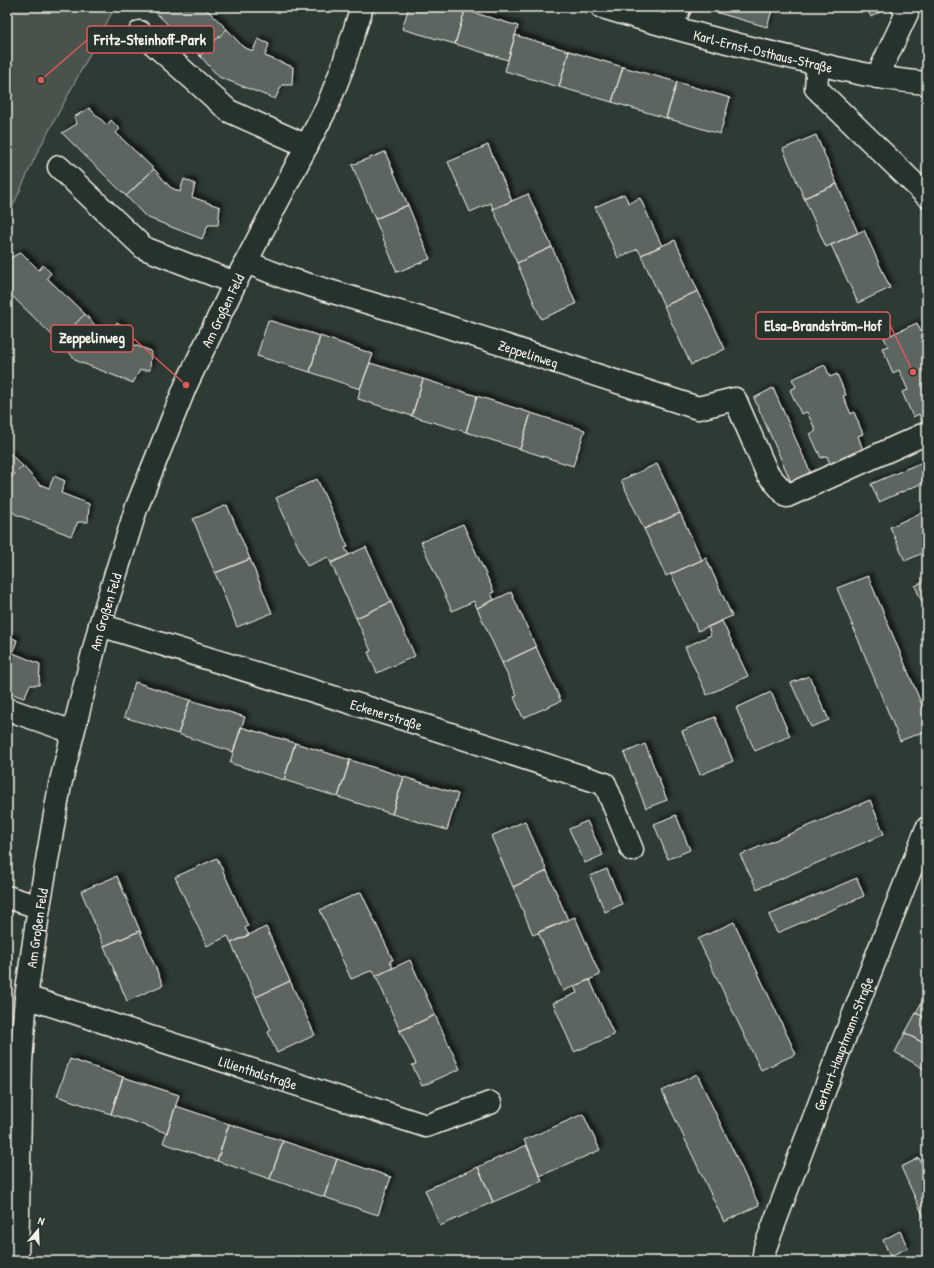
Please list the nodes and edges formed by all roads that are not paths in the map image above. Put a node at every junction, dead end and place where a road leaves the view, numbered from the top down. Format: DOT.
graph roads {
  1 [pos="362,7"];
  2 [pos="602,7"];
  3 [pos="680,7"];
  4 [pos="903,7"];
  5 [pos="671,27"];
  6 [pos="140,32"];
  7 [pos="818,64"];
  8 [pos="877,77"];
  9 [pos="927,83"];
  10 [pos="307,146"];
  11 [pos="59,167"];
  12 [pos="927,196"];
  13 [pos="246,262"];
  14 [pos="235,283"];
  15 [pos="927,433"];
  16 [pos="100,625"];
  17 [pos="7,709"];
  18 [pos="72,732"];
  19 [pos="927,828"];
  20 [pos="632,850"];
  21 [pos="7,897"];
  22 [pos="39,907"];
  23 [pos="26,997"];
  24 [pos="490,1103"];
  25 [pos="17,1261"];
  26 [pos="763,1261"];
  1 -- 10 [label="street, Am Großen Feld"];
  2 -- 5 [label="street, Karl-Ernst-Osthaus-Straße"];
  3 -- 5 [label="street"];
  4 -- 8 [label="street"];
  5 -- 7 [label="street, Karl-Ernst-Osthaus-Straße"];
  6 -- 10 [label="street"];
  7 -- 8 [label="street, Karl-Ernst-Osthaus-Straße"];
  7 -- 12 [label="street"];
  8 -- 9 [label="street, Karl-Ernst-Osthaus-Straße"];
  10 -- 13 [label="street, Am Großen Feld"];
  11 -- 14 [label="street"];
  13 -- 14 [label="street, Am Großen Feld"];
  13 -- 15 [label="street, Zeppelinweg"];
  14 -- 16 [label="street, Am Großen Feld"];
  16 -- 18 [label="street, Am Großen Feld"];
  16 -- 20 [label="street, Eckenerstraße"];
  17 -- 18 [label="street"];
  18 -- 22 [label="street, Am Großen Feld"];
  19 -- 26 [label="street, Gerhart-Hauptmann-Straße"];
  21 -- 22 [label="street"];
  22 -- 23 [label="street, Am Großen Feld"];
  23 -- 24 [label="street, Lilienthalstraße"];
  23 -- 25 [label="street, Am Großen Feld"];
}
